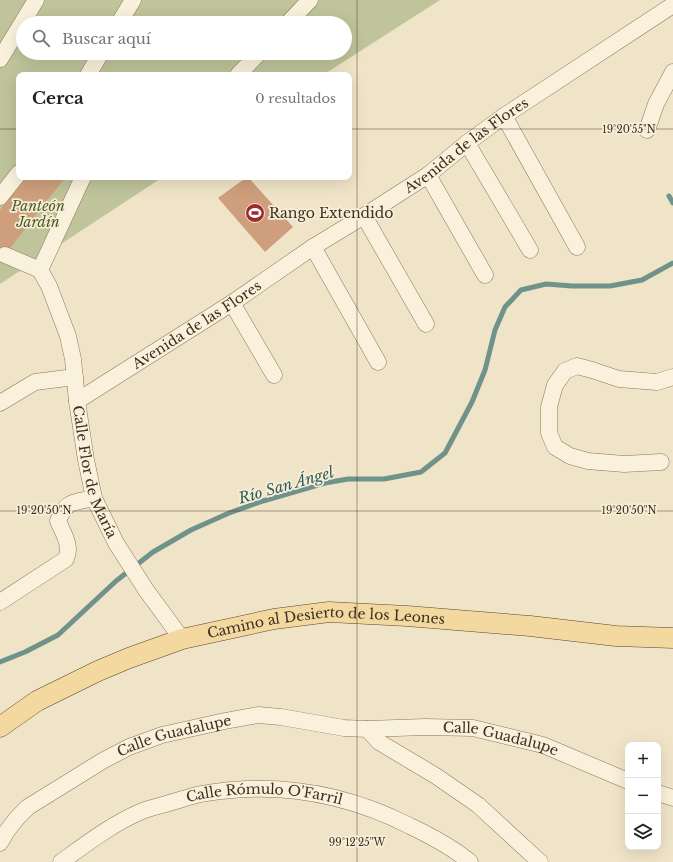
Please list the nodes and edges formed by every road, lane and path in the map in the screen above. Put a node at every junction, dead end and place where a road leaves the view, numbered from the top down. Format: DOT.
graph roads {
  1 [pos="36,0"];
  2 [pos="133,0"];
  3 [pos="310,0"];
  4 [pos="673,4"];
  5 [pos="26,16"];
  6 [pos="123,16"];
  7 [pos="295,16"];
  8 [pos="16,33"];
  9 [pos="0,59"];
  10 [pos="97,60"];
  11 [pos="252,60"];
  12 [pos="90,72"];
  13 [pos="241,72"];
  14 [pos="673,72"];
  15 [pos="504,116"];
  16 [pos="647,130"];
  17 [pos="467,143"];
  18 [pos="428,174"];
  19 [pos="82,180"];
  20 [pos="364,216"];
  21 [pos="313,247"];
  22 [pos="577,247"];
  23 [pos="530,250"];
  24 [pos="5,255"];
  25 [pos="40,270"];
  26 [pos="485,275"];
  27 [pos="232,304"];
  28 [pos="426,324"];
  29 [pos="378,362"];
  30 [pos="274,375"];
  31 [pos="75,377"];
  32 [pos="673,377"];
  33 [pos="77,401"];
  34 [pos="0,403"];
  35 [pos="660,462"];
  36 [pos="94,498"];
  37 [pos="0,602"];
  38 [pos="673,638"];
  39 [pos="182,640"];
  40 [pos="0,727"];
  41 [pos="367,729"];
  42 [pos="625,780"];
  43 [pos="661,794"];
  44 [pos="673,798"];
  45 [pos="3,837"];
  46 [pos="61,862"];
  47 [pos="470,862"];
  48 [pos="540,862"];
  1 -- 5 [label="street"];
  2 -- 6 [label="street"];
  3 -- 7 [label="street"];
  4 -- 15 [label="street, Avenida de las Flores"];
  8 -- 9 [label="street"];
  10 -- 12 [label="street"];
  11 -- 13 [label="street"];
  14 -- 16 [label="street"];
  15 -- 17 [label="street, Avenida de las Flores"];
  15 -- 22 [label="street"];
  17 -- 18 [label="street, Avenida de las Flores"];
  17 -- 23 [label="street"];
  18 -- 20 [label="street, Avenida de las Flores"];
  18 -- 26 [label="street"];
  19 -- 25 [label="street"];
  20 -- 21 [label="street, Avenida de las Flores"];
  20 -- 28 [label="street"];
  21 -- 27 [label="street, Avenida de las Flores"];
  21 -- 29 [label="street"];
  24 -- 25 [label="street"];
  25 -- 31 [label="street, Calle Flor de María"];
  27 -- 30 [label="street"];
  27 -- 33 [label="street, Avenida de las Flores"];
  31 -- 33 [label="street, Calle Flor de María"];
  31 -- 34 [label="street"];
  32 -- 35 [label="street"];
  33 -- 36 [label="street, Calle Flor de María"];
  36 -- 37 [label="street"];
  36 -- 39 [label="street, Calle Flor de María"];
  38 -- 39 [label="main road, Camino al Desierto de los Leones"];
  39 -- 40 [label="main road, Camino al Desierto de los Leones"];
  41 -- 42 [label="street, Calle Guadalupe"];
  41 -- 45 [label="street, Calle Guadalupe"];
  41 -- 48 [label="street"];
  43 -- 44 [label="street"];
  46 -- 47 [label="street, Calle Rómulo O'Farril"];
}
